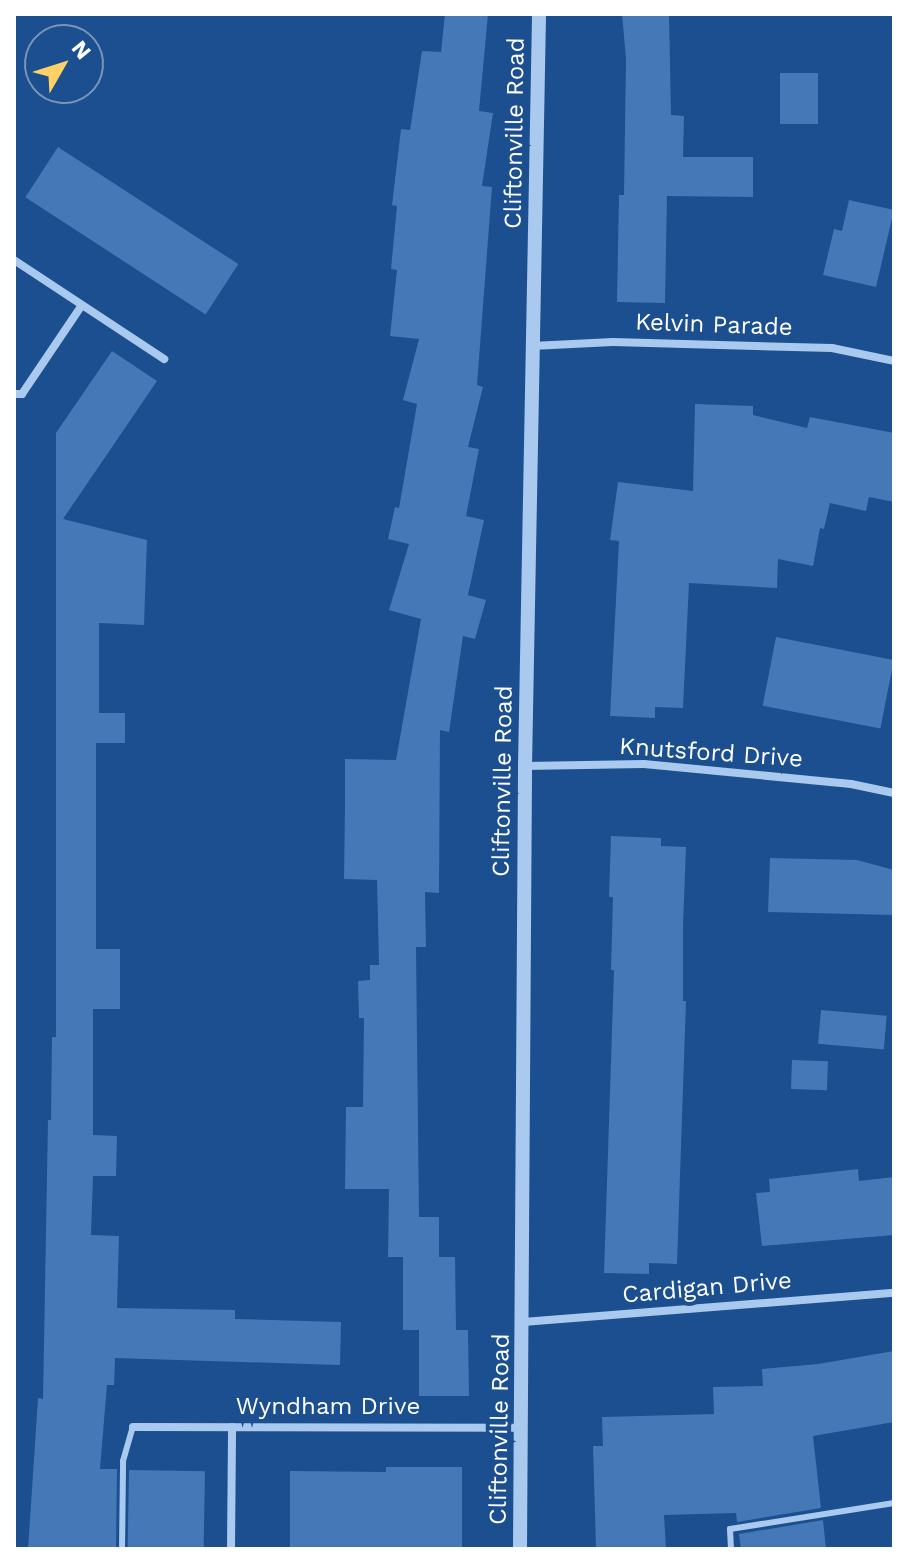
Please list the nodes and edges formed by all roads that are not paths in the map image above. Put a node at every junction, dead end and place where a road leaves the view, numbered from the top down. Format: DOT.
graph roads {
  1 [pos="539,14"];
  2 [pos="14,260"];
  3 [pos="82,305"];
  4 [pos="532,346"];
  5 [pos="164,359"];
  6 [pos="894,361"];
  7 [pos="14,394"];
  8 [pos="525,766"];
  9 [pos="894,793"];
  10 [pos="894,1293"];
  11 [pos="523,1322"];
  12 [pos="133,1427"];
  13 [pos="232,1427"];
  14 [pos="523,1428"];
  15 [pos="894,1503"];
  16 [pos="122,1549"];
  17 [pos="231,1549"];
  18 [pos="520,1549"];
  19 [pos="731,1549"];
  1 -- 4 [label="street, Cliftonville Road"];
  2 -- 3 [label="street"];
  3 -- 5 [label="street"];
  3 -- 7 [label="street"];
  4 -- 6 [label="street, Kelvin Parade"];
  4 -- 8 [label="street, Cliftonville Road"];
  8 -- 9 [label="street, Knutsford Drive"];
  8 -- 11 [label="street, Cliftonville Road"];
  10 -- 11 [label="street, Cardigan Drive"];
  11 -- 14 [label="street, Cliftonville Road"];
  12 -- 13 [label="street, Wyndham Drive"];
  12 -- 16 [label="lane"];
  13 -- 14 [label="street, Wyndham Drive"];
  13 -- 17 [label="street"];
  14 -- 18 [label="street, Cliftonville Road"];
  15 -- 19 [label="lane"];
}
